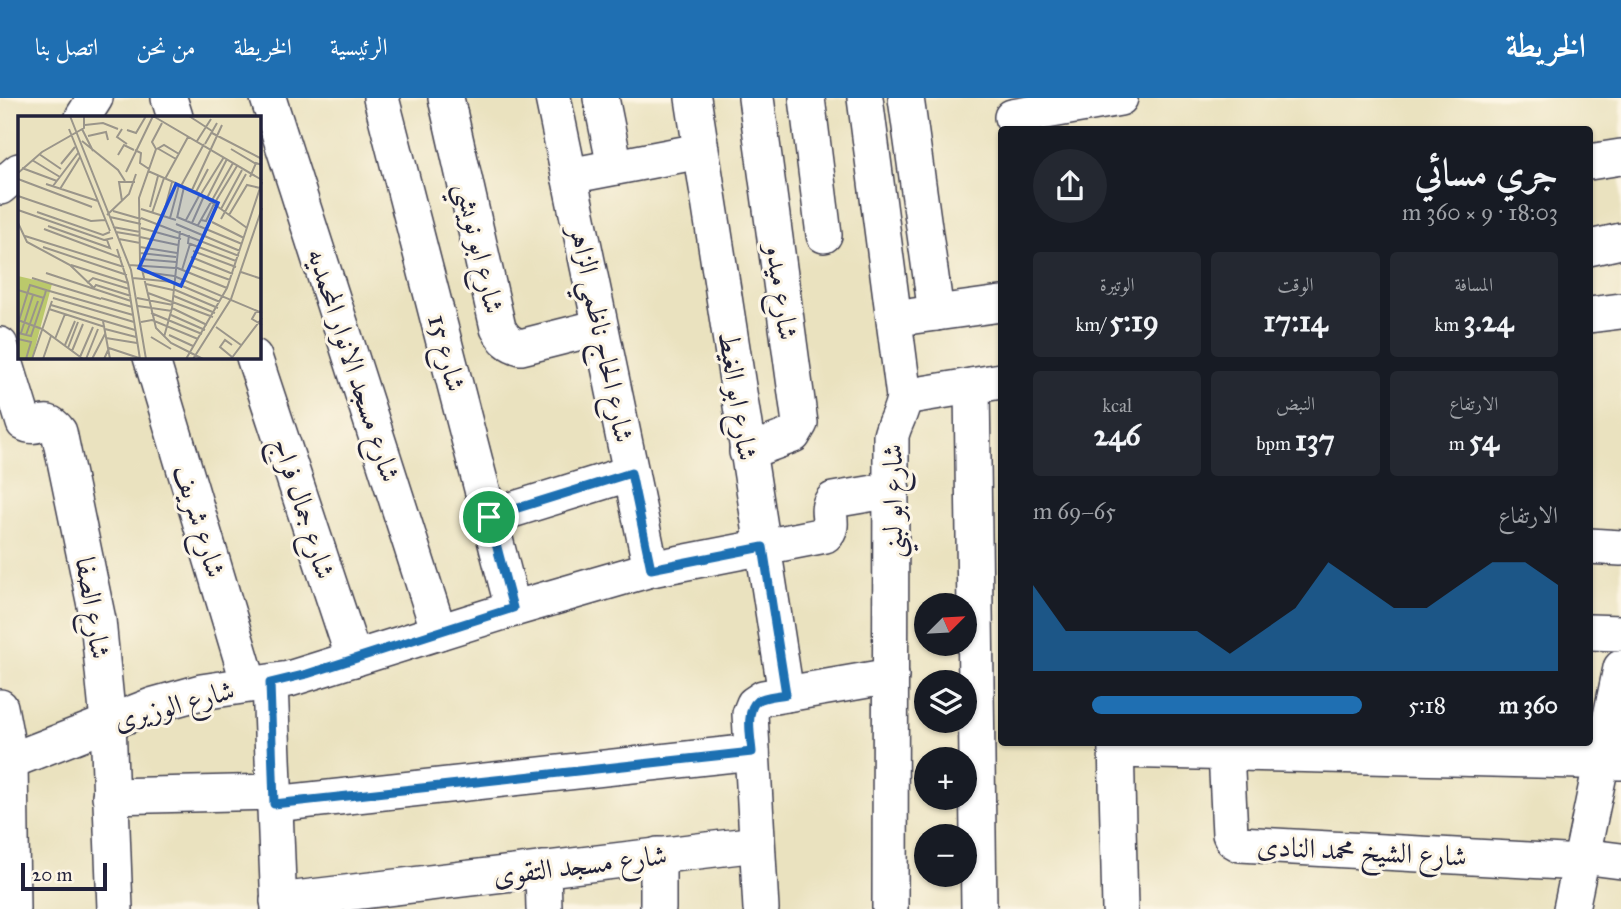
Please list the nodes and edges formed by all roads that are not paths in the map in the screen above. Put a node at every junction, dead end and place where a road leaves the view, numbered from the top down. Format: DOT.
graph roads {
  1 [pos="68,98"];
  2 [pos="95,98"];
  3 [pos="169,98"];
  4 [pos="268,98"];
  5 [pos="381,98"];
  6 [pos="446,98"];
  7 [pos="553,98"];
  8 [pos="601,98"];
  9 [pos="692,98"];
  10 [pos="757,98"];
  11 [pos="807,98"];
  12 [pos="865,98"];
  13 [pos="906,98"];
  14 [pos="1120,98"];
  15 [pos="1011,115"];
  16 [pos="80,116"];
  17 [pos="82,116"];
  18 [pos="175,116"];
  19 [pos="700,151"];
  20 [pos="1621,157"];
  21 [pos="1593,161"];
  22 [pos="615,167"];
  23 [pos="569,176"];
  24 [pos="824,234"];
  25 [pos="1621,241"];
  26 [pos="1593,247"];
  27 [pos="998,304"];
  28 [pos="1621,311"];
  29 [pos="936,313"];
  30 [pos="1593,314"];
  31 [pos="893,319"];
  32 [pos="600,327"];
  33 [pos="0,345"];
  34 [pos="152,359"];
  35 [pos="255,359"];
  36 [pos="987,384"];
  37 [pos="904,397"];
  38 [pos="747,452"];
  39 [pos="631,473"];
  40 [pos="892,490"];
  41 [pos="489,517"];
  42 [pos="1593,546"];
  43 [pos="763,547"];
  44 [pos="1621,548"];
  45 [pos="651,569"];
  46 [pos="513,608"];
  47 [pos="439,632"];
  48 [pos="1593,632"];
  49 [pos="1621,633"];
  50 [pos="354,659"];
  51 [pos="891,676"];
  52 [pos="259,683"];
  53 [pos="1619,688"];
  54 [pos="786,694"];
  55 [pos="0,707"];
  56 [pos="108,722"];
  57 [pos="1116,746"];
  58 [pos="752,752"];
  59 [pos="1226,752"];
  60 [pos="5,762"];
  61 [pos="1612,762"];
  62 [pos="110,796"];
  63 [pos="274,798"];
  64 [pos="757,844"];
  65 [pos="658,855"];
  66 [pos="1581,860"];
  67 [pos="1621,861"];
  68 [pos="543,869"];
  69 [pos="409,897"];
  70 [pos="278,905"];
  71 [pos="12,909"];
  72 [pos="115,909"];
  73 [pos="544,909"];
  74 [pos="658,909"];
  75 [pos="761,909"];
  76 [pos="890,909"];
  77 [pos="979,909"];
  78 [pos="1120,909"];
  79 [pos="1571,909"];
  1 -- 16 [label="street"];
  2 -- 17 [label="street"];
  3 -- 18 [label="street"];
  4 -- 47 [label="street, شارع مسجد الانوار المحمديه"];
  5 -- 41 [label="street, شارع 15"];
  6 -- 32 [label="street, شارع ابو نويشي"];
  7 -- 23 [label="street, شارع الحاج ناظمي الزاهر"];
  8 -- 22 [label="street"];
  9 -- 19 [label="street, شارع ابو الغيط"];
  10 -- 38 [label="street, شارع ميدو"];
  11 -- 24 [label="street"];
  12 -- 31 [label="street, شارع ابو لبني"];
  13 -- 29 [label="street"];
  14 -- 15 [label="street"];
  19 -- 22 [label="street"];
  19 -- 38 [label="street, شارع ابو الغيط"];
  20 -- 21 [label="street"];
  22 -- 23 [label="street"];
  23 -- 32 [label="street, شارع الحاج ناظمي الزاهر"];
  25 -- 26 [label="street"];
  27 -- 29 [label="street"];
  28 -- 30 [label="street"];
  29 -- 31 [label="street"];
  31 -- 37 [label="street, شارع ابو لبني"];
  32 -- 39 [label="street, شارع الحاج ناظمي الزاهر"];
  33 -- 56 [label="street, شارع الصفا"];
  34 -- 52 [label="street, شارع شريف"];
  35 -- 50 [label="street, شارع جمال فراج"];
  36 -- 37 [label="street"];
  36 -- 77 [label="street"];
  37 -- 40 [label="street, شارع ابو لبني"];
  38 -- 43 [label="street, شارع ابو الغيط"];
  39 -- 41 [label="street"];
  39 -- 45 [label="street, شارع الحاج ناظمي الزاهر"];
  40 -- 43 [label="street, شارع الوزيرى"];
  40 -- 51 [label="street, شارع ابو لبني"];
  41 -- 46 [label="street, شارع 15"];
  42 -- 44 [label="street"];
  43 -- 45 [label="street, شارع الوزيرى"];
  43 -- 54 [label="street, شارع ابو الغيط"];
  45 -- 46 [label="street, شارع الوزيرى"];
  46 -- 47 [label="street, شارع الوزيرى"];
  47 -- 50 [label="street, شارع الوزيرى"];
  48 -- 49 [label="street"];
  50 -- 52 [label="street, شارع الوزيرى"];
  51 -- 54 [label="street"];
  51 -- 76 [label="street, شارع ابو لبني"];
  52 -- 56 [label="street, شارع الوزيرى"];
  52 -- 63 [label="street, شارع شريف"];
  53 -- 61 [label="street"];
  54 -- 58 [label="street"];
  55 -- 60 [label="street"];
  56 -- 60 [label="street, شارع الوزيرى"];
  56 -- 62 [label="street, شارع الصفا"];
  57 -- 59 [label="street"];
  57 -- 78 [label="street"];
  58 -- 63 [label="street"];
  58 -- 64 [label="street"];
  59 -- 61 [label="street"];
  59 -- 66 [label="street, شارع الشيخ محمد النادى"];
  60 -- 71 [label="street"];
  61 -- 66 [label="street"];
  62 -- 63 [label="street"];
  62 -- 72 [label="street, شارع الصفا"];
  63 -- 70 [label="street, شارع شريف"];
  64 -- 65 [label="street, شارع مسجد التقوى"];
  64 -- 75 [label="street"];
  65 -- 68 [label="street, شارع مسجد التقوى"];
  65 -- 74 [label="street"];
  66 -- 67 [label="street, شارع الشيخ محمد النادى"];
  66 -- 79 [label="street"];
  68 -- 69 [label="street, شارع مسجد التقوى"];
  68 -- 73 [label="street"];
  69 -- 70 [label="street, شارع مسجد التقوى"];
}
